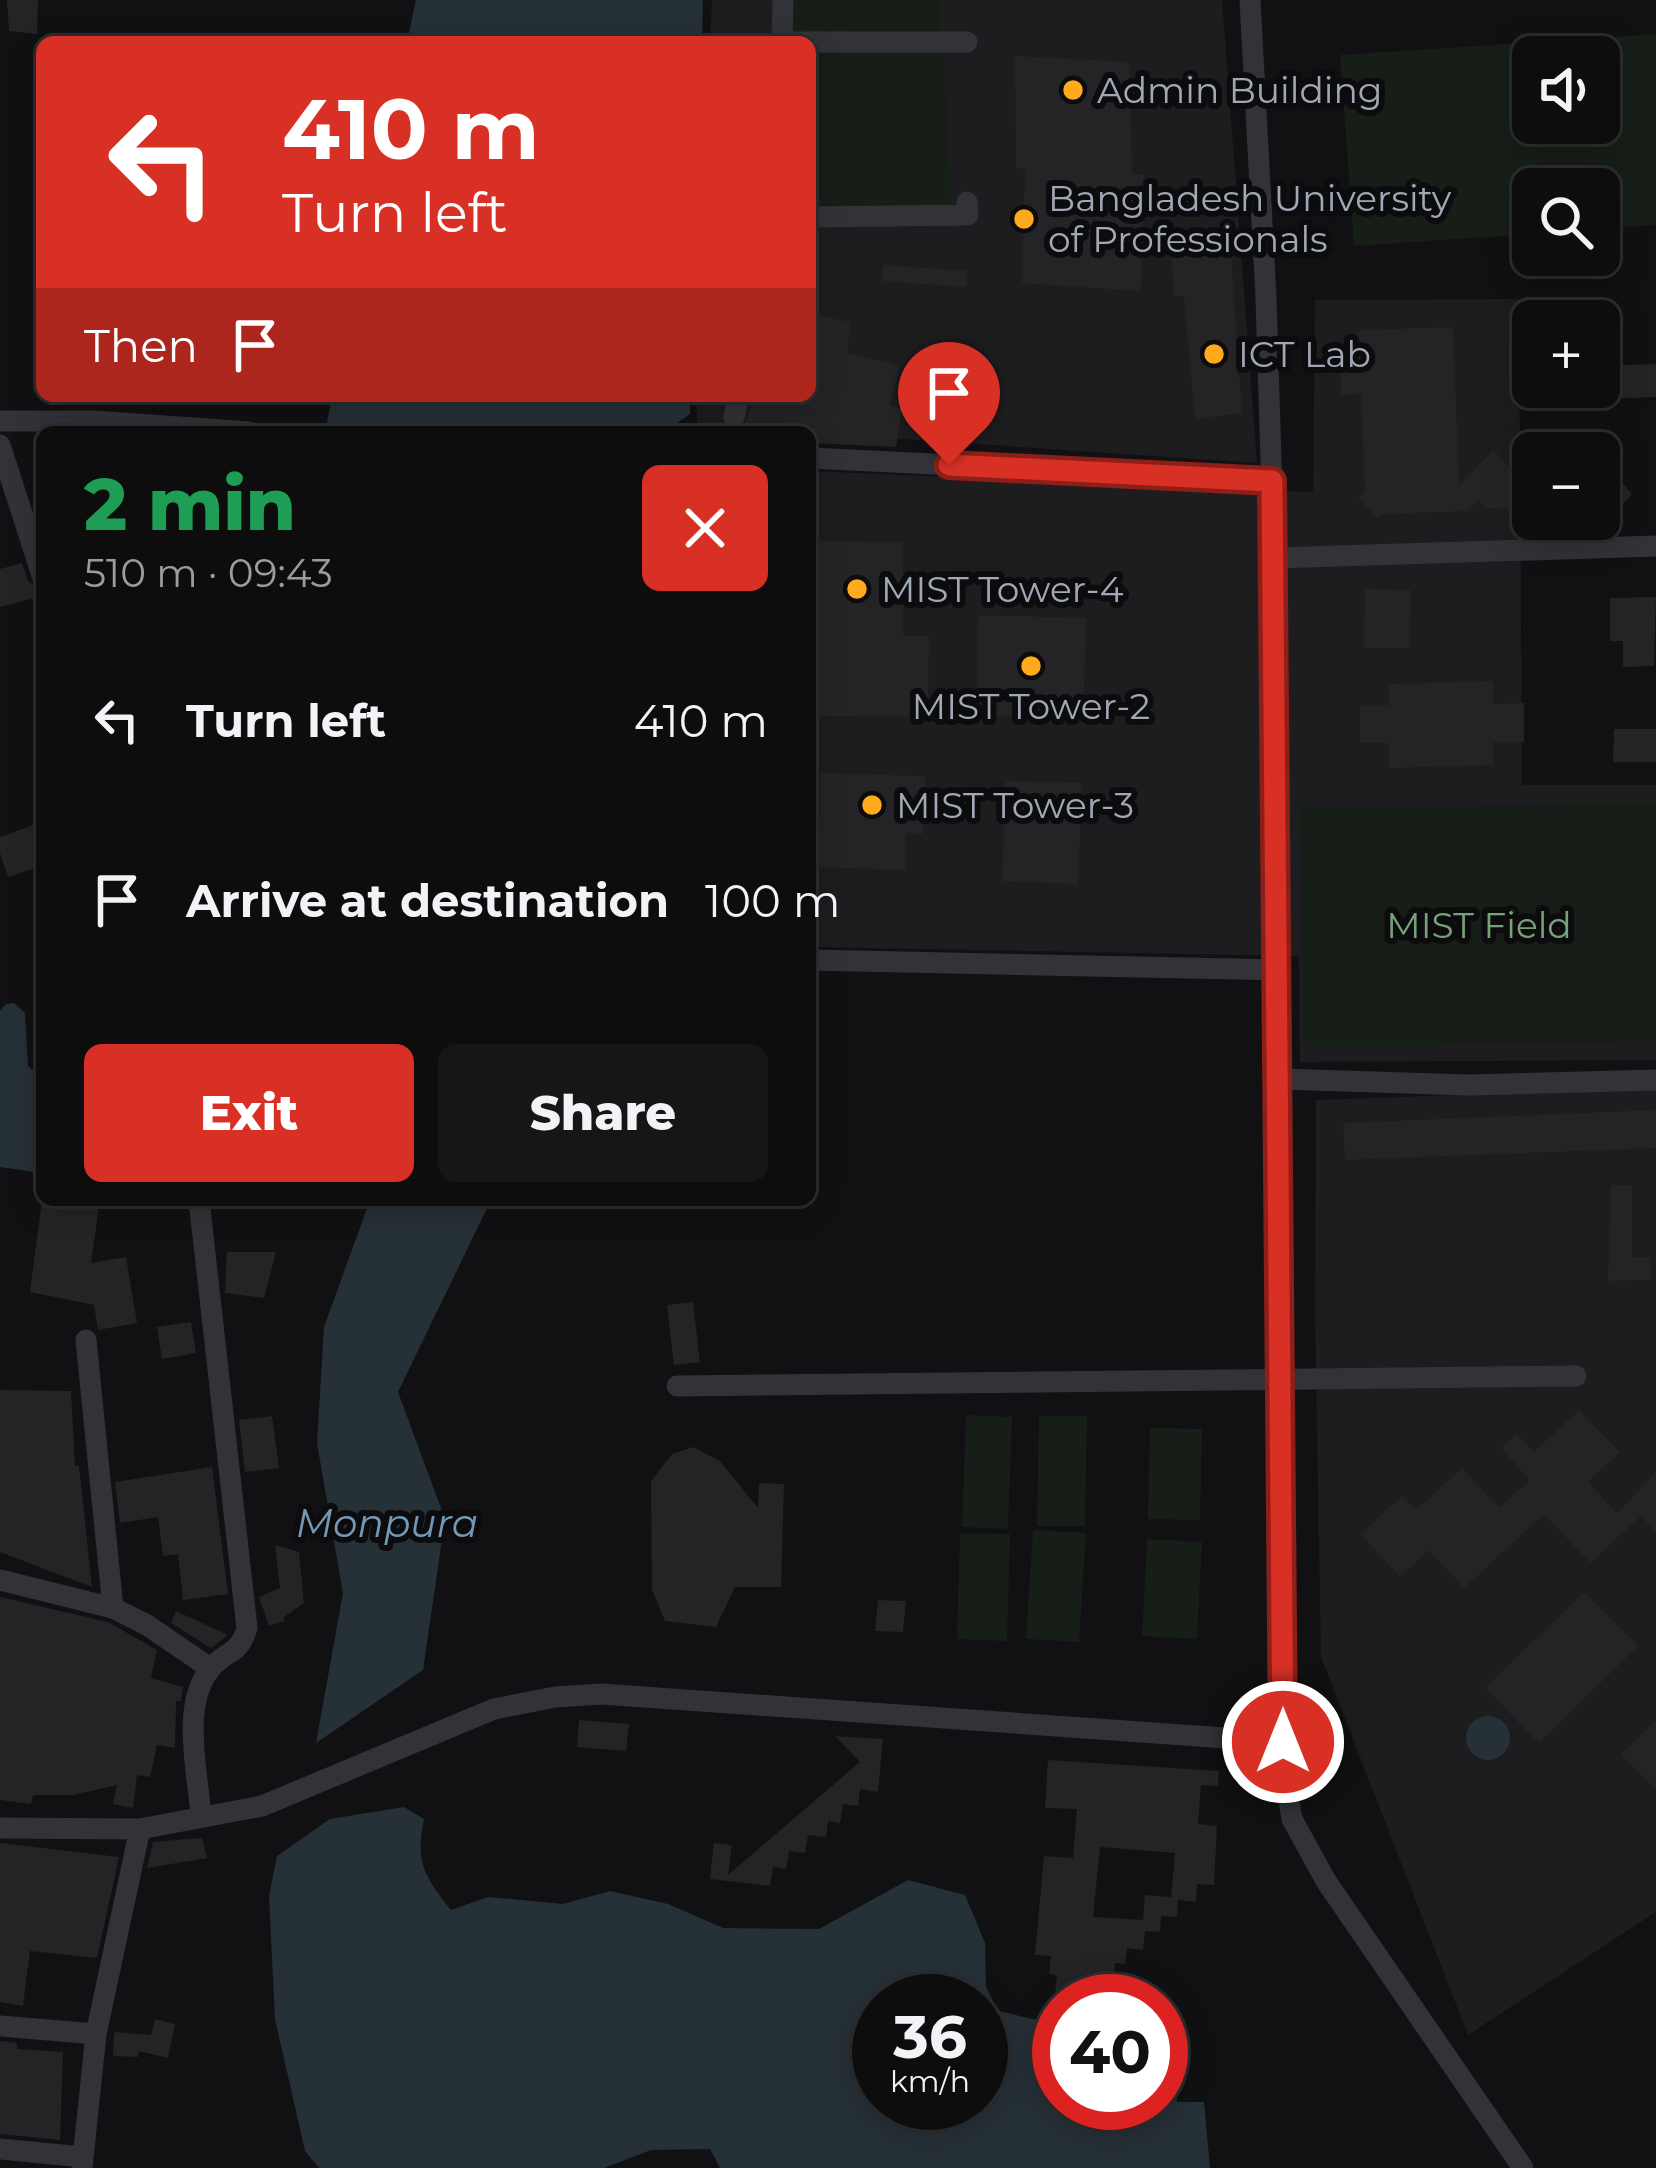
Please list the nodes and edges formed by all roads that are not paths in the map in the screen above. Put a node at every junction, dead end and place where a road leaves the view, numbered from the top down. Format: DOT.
graph roads {
  1 [pos="783,0"];
  2 [pos="1250,0"];
  3 [pos="782,36"];
  4 [pos="816,41"];
  5 [pos="967,41"];
  6 [pos="967,202"];
  7 [pos="816,217"];
  8 [pos="0,421"];
  9 [pos="164,426"];
  10 [pos="0,445"];
  11 [pos="816,458"];
  12 [pos="1272,481"];
  13 [pos="1656,546"];
  14 [pos="36,556"];
  15 [pos="1274,558"];
  16 [pos="816,960"];
  17 [pos="1278,970"];
  18 [pos="1280,1079"];
  19 [pos="1656,1080"];
  20 [pos="200,1206"];
  21 [pos="86,1340"];
  22 [pos="1576,1376"];
  23 [pos="1281,1381"];
  24 [pos="677,1387"];
  25 [pos="0,1580"];
  26 [pos="113,1608"];
  27 [pos="210,1668"];
  28 [pos="1283,1742"];
  29 [pos="201,1816"];
  30 [pos="0,1828"];
  31 [pos="140,1829"];
  32 [pos="0,2026"];
  33 [pos="96,2034"];
  34 [pos="0,2149"];
  35 [pos="83,2163"];
  36 [pos="1523,2168"];
  1 -- 3 [label="street"];
  2 -- 12 [label="street"];
  4 -- 5 [label="street"];
  6 -- 7 [label="street"];
  8 -- 9 [label="street"];
  10 -- 14 [label="street"];
  11 -- 12 [label="street"];
  12 -- 15 [label="street"];
  13 -- 15 [label="street"];
  15 -- 17 [label="street"];
  16 -- 17 [label="street"];
  17 -- 18 [label="street"];
  18 -- 19 [label="street"];
  18 -- 23 [label="street"];
  20 -- 27 [label="street"];
  21 -- 26 [label="street"];
  22 -- 23 [label="street"];
  23 -- 24 [label="street"];
  23 -- 28 [label="street"];
  25 -- 26 [label="street"];
  26 -- 27 [label="street"];
  27 -- 29 [label="street"];
  28 -- 29 [label="street"];
  28 -- 36 [label="street"];
  29 -- 31 [label="street"];
  30 -- 31 [label="street"];
  31 -- 33 [label="street"];
  32 -- 33 [label="street"];
  33 -- 35 [label="street"];
  34 -- 35 [label="street"];
}
